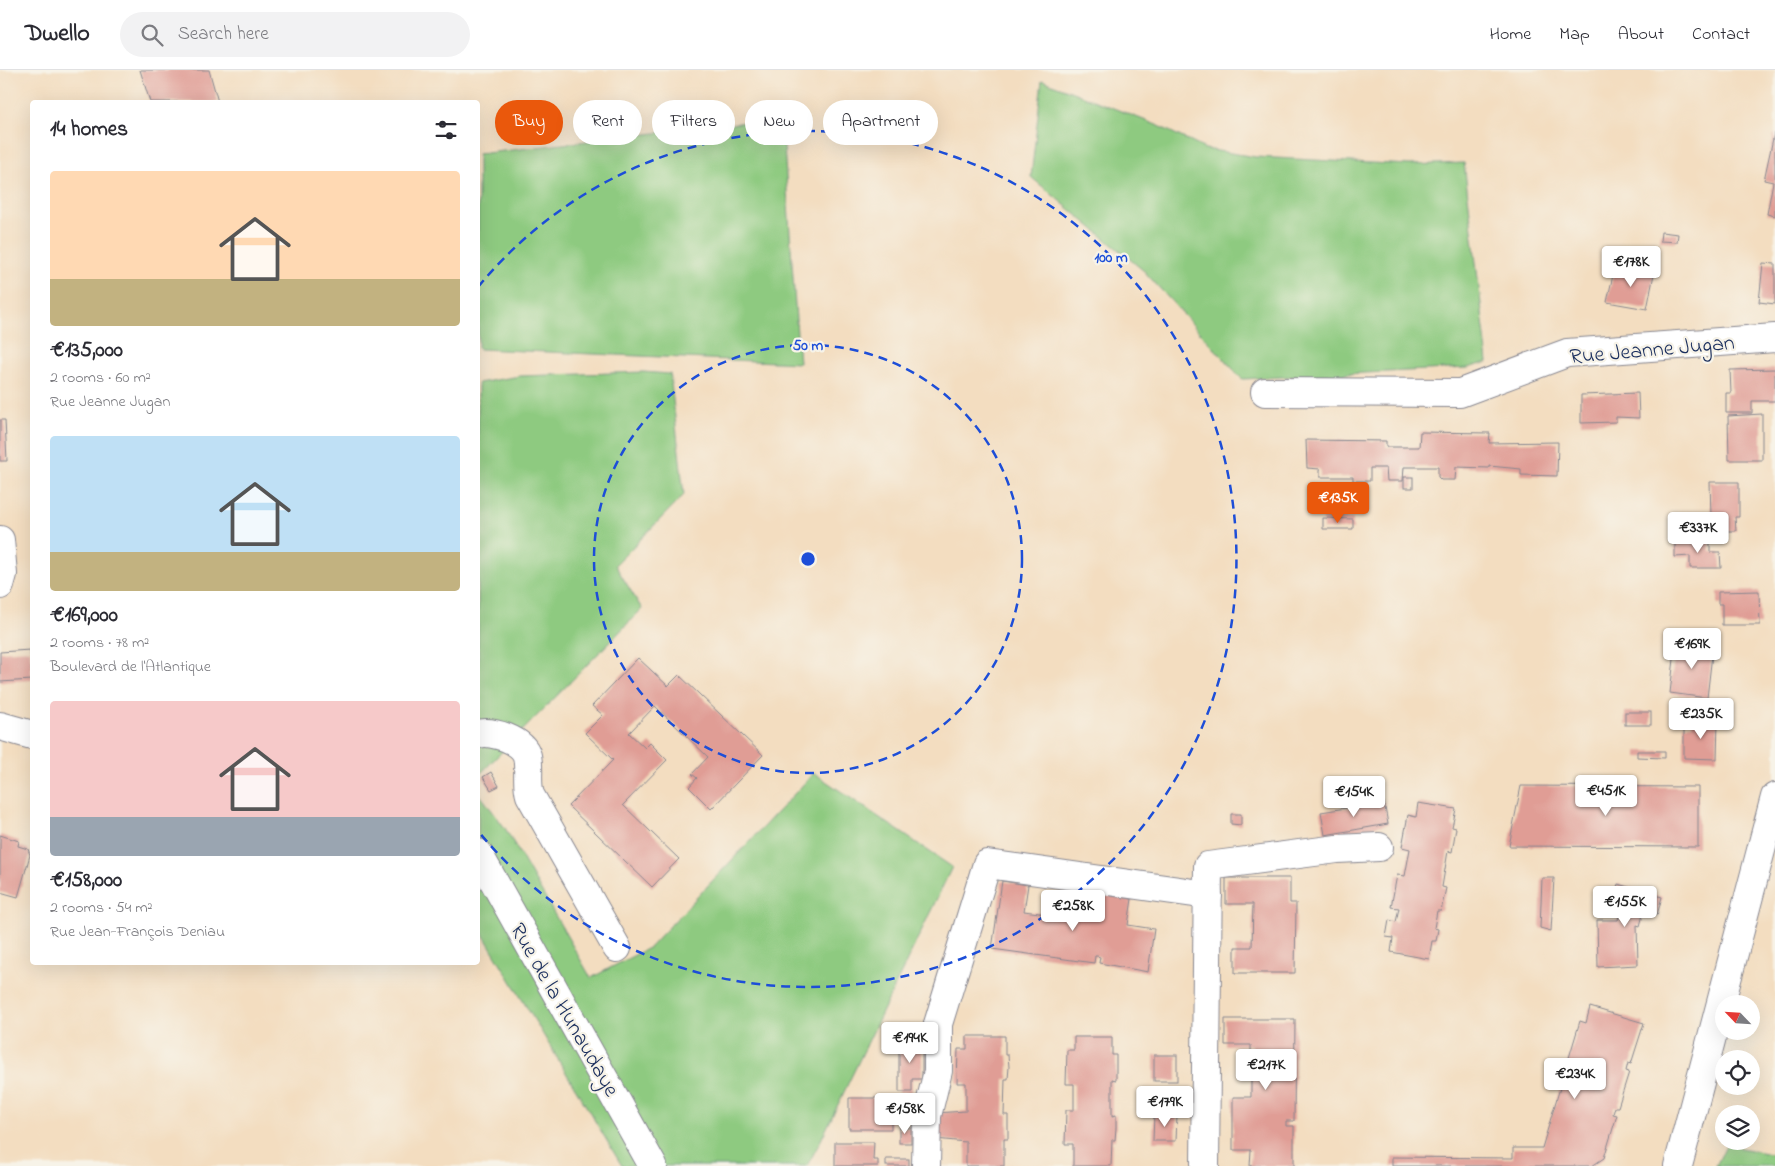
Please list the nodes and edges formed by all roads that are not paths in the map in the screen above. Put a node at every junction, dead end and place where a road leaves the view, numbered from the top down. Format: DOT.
graph roads {
  1 [pos="1775,338"];
  2 [pos="1265,392"];
  3 [pos="0,540"];
  4 [pos="0,585"];
  5 [pos="0,726"];
  6 [pos="30,734"];
  7 [pos="480,734"];
  8 [pos="1775,797"];
  9 [pos="1379,847"];
  10 [pos="480,857"];
  11 [pos="1208,895"];
  12 [pos="617,948"];
  13 [pos="653,1166"];
  14 [pos="926,1166"];
  15 [pos="1205,1166"];
  16 [pos="1678,1166"];
  1 -- 2 [label="street, Rue Jeanne Jugan"];
  3 -- 4 [label="street"];
  5 -- 6 [label="street"];
  7 -- 12 [label="street"];
  8 -- 16 [label="street"];
  9 -- 11 [label="street"];
  10 -- 13 [label="street, Rue de la Hunaudaye"];
  11 -- 14 [label="street"];
  11 -- 15 [label="street"];
}
